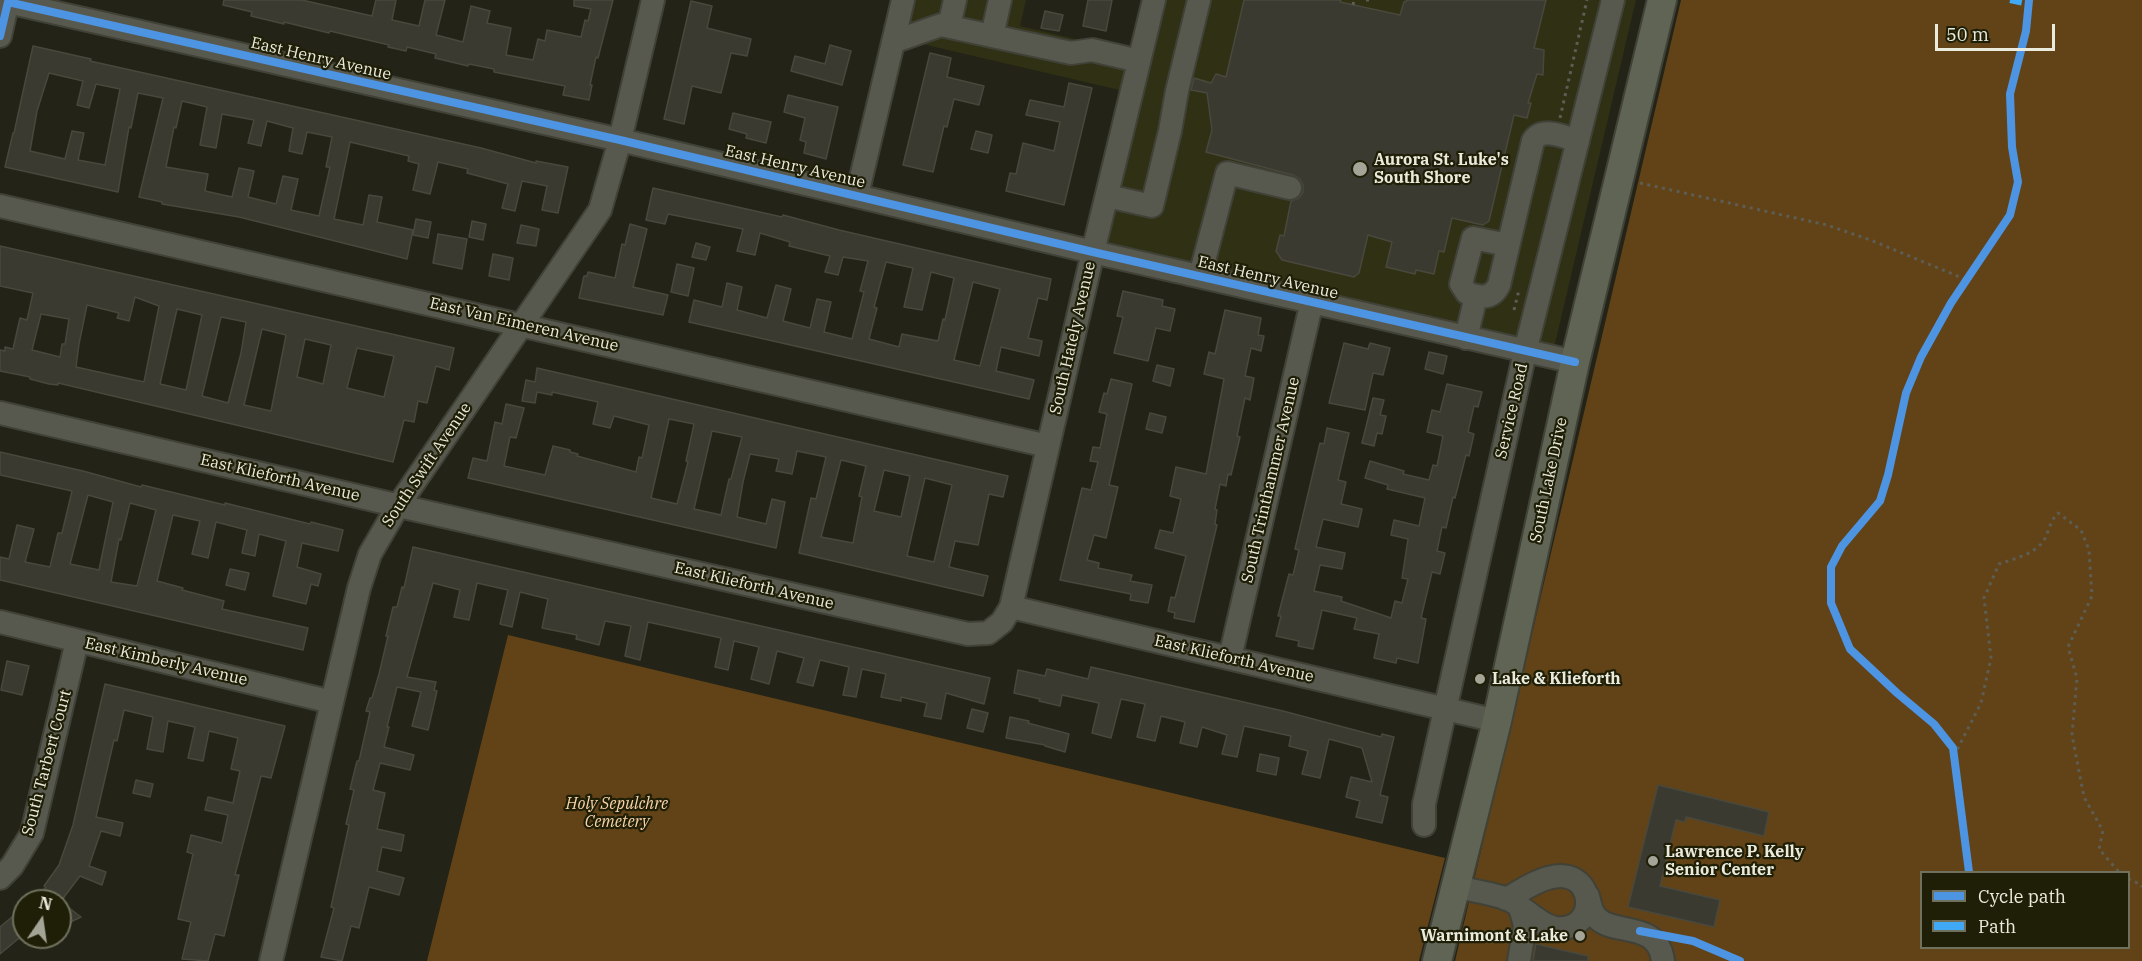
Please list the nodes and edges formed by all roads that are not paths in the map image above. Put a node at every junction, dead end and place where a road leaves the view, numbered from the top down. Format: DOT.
graph roads {
  1 [pos="653,0"];
  2 [pos="903,0"];
  3 [pos="955,0"];
  4 [pos="1000,0"];
  5 [pos="1154,0"];
  6 [pos="1199,0"];
  7 [pos="1613,0"];
  8 [pos="1662,0"];
  9 [pos="8,1"];
  10 [pos="949,26"];
  11 [pos="0,36"];
  12 [pos="992,36"];
  13 [pos="893,42"];
  14 [pos="1139,61"];
  15 [pos="620,140"];
  16 [pos="1578,141"];
  17 [pos="1290,188"];
  18 [pos="857,195"];
  19 [pos="1107,196"];
  20 [pos="0,206"];
  21 [pos="1508,244"];
  22 [pos="1093,252"];
  23 [pos="1200,276"];
  24 [pos="1476,297"];
  25 [pos="1312,301"];
  26 [pos="523,324"];
  27 [pos="1466,338"];
  28 [pos="1526,352"];
  29 [pos="1575,362"];
  30 [pos="0,413"];
  31 [pos="1048,446"];
  32 [pos="398,506"];
  33 [pos="1011,607"];
  34 [pos="0,622"];
  35 [pos="77,641"];
  36 [pos="1230,658"];
  37 [pos="332,702"];
  38 [pos="1446,709"];
  39 [pos="1497,721"];
  40 [pos="1424,825"];
  41 [pos="0,878"];
  42 [pos="1455,886"];
  43 [pos="1588,896"];
  44 [pos="1513,903"];
  45 [pos="271,961"];
  46 [pos="1437,961"];
  47 [pos="1519,961"];
  48 [pos="1663,961"];
  1 -- 15 [label="street, South Swift Avenue"];
  2 -- 13 [label="street"];
  3 -- 10 [label="street"];
  4 -- 12 [label="street"];
  5 -- 14 [label="street, South Hately Avenue"];
  6 -- 19 [label="street"];
  7 -- 16 [label="street, Service Road"];
  8 -- 29 [label="main road, South Lake Drive"];
  9 -- 11 [label="street"];
  9 -- 15 [label="street, East Henry Avenue"];
  10 -- 12 [label="street"];
  10 -- 13 [label="street"];
  12 -- 14 [label="street"];
  13 -- 18 [label="street"];
  14 -- 19 [label="street, South Hately Avenue"];
  15 -- 18 [label="street, East Henry Avenue"];
  15 -- 26 [label="street, South Swift Avenue"];
  16 -- 21 [label="street"];
  16 -- 28 [label="street, Service Road"];
  17 -- 23 [label="street"];
  18 -- 22 [label="street, East Henry Avenue"];
  19 -- 22 [label="street, South Hately Avenue"];
  20 -- 26 [label="street, East Van Eimeren Avenue"];
  21 -- 24 [label="street"];
  21 -- 24 [label="street"];
  22 -- 23 [label="street, East Henry Avenue"];
  22 -- 31 [label="street, South Hately Avenue"];
  23 -- 25 [label="street, East Henry Avenue"];
  24 -- 27 [label="street"];
  25 -- 27 [label="street, East Henry Avenue"];
  25 -- 36 [label="street, South Trinthammer Avenue"];
  26 -- 31 [label="street, East Van Eimeren Avenue"];
  26 -- 32 [label="street, South Swift Avenue"];
  27 -- 28 [label="street, East Henry Avenue"];
  28 -- 29 [label="street, East Henry Avenue"];
  28 -- 38 [label="street, Service Road"];
  29 -- 39 [label="main road, South Lake Drive"];
  30 -- 32 [label="street, East Klieforth Avenue"];
  31 -- 33 [label="street, South Hately Avenue"];
  32 -- 33 [label="street, East Klieforth Avenue"];
  32 -- 37 [label="street, South Swift Avenue"];
  33 -- 36 [label="street, East Klieforth Avenue"];
  34 -- 35 [label="street, East Kimberly Avenue"];
  35 -- 37 [label="street, East Kimberly Avenue"];
  35 -- 41 [label="street, South Tarbert Court"];
  36 -- 38 [label="street, East Klieforth Avenue"];
  37 -- 45 [label="street, South Swift Avenue"];
  38 -- 39 [label="street, East Klieforth Avenue"];
  38 -- 40 [label="street, Service Road"];
  39 -- 42 [label="main road, South Lake Drive"];
  42 -- 44 [label="street"];
  42 -- 46 [label="main road, South Lake Drive"];
  43 -- 44 [label="street"];
  43 -- 44 [label="street"];
  43 -- 48 [label="street"];
  44 -- 47 [label="street"];
}
